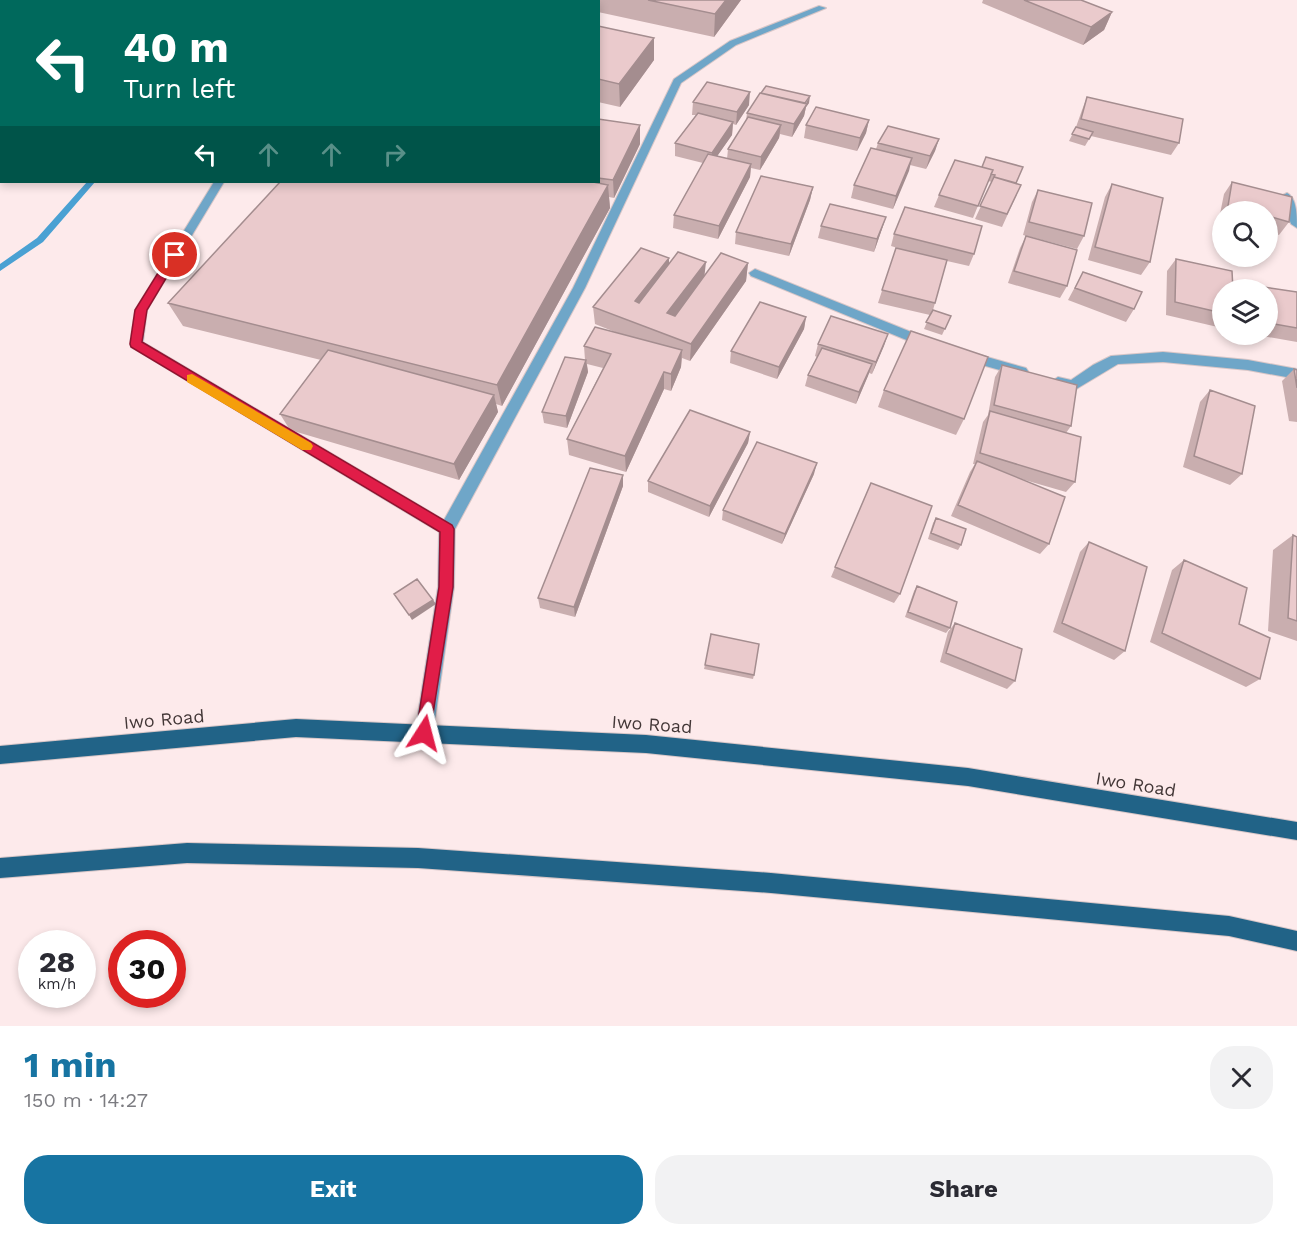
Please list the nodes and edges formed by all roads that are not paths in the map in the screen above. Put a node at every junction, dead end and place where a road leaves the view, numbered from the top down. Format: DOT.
graph roads {
  1 [pos="822,8"];
  2 [pos="218,183"];
  3 [pos="1287,196"];
  4 [pos="1297,224"];
  5 [pos="754,273"];
  6 [pos="1297,374"];
  7 [pos="447,529"];
  8 [pos="424,733"];
  9 [pos="0,755"];
  10 [pos="1297,831"];
  11 [pos="0,868"];
  12 [pos="1297,941"];
  1 -- 7 [label="street"];
  2 -- 7 [label="street"];
  3 -- 4 [label="street"];
  5 -- 6 [label="street"];
  7 -- 8 [label="street"];
  8 -- 9 [label="main road, Iwo Road"];
  8 -- 10 [label="main road, Iwo Road"];
  11 -- 12 [label="main road"];
}
